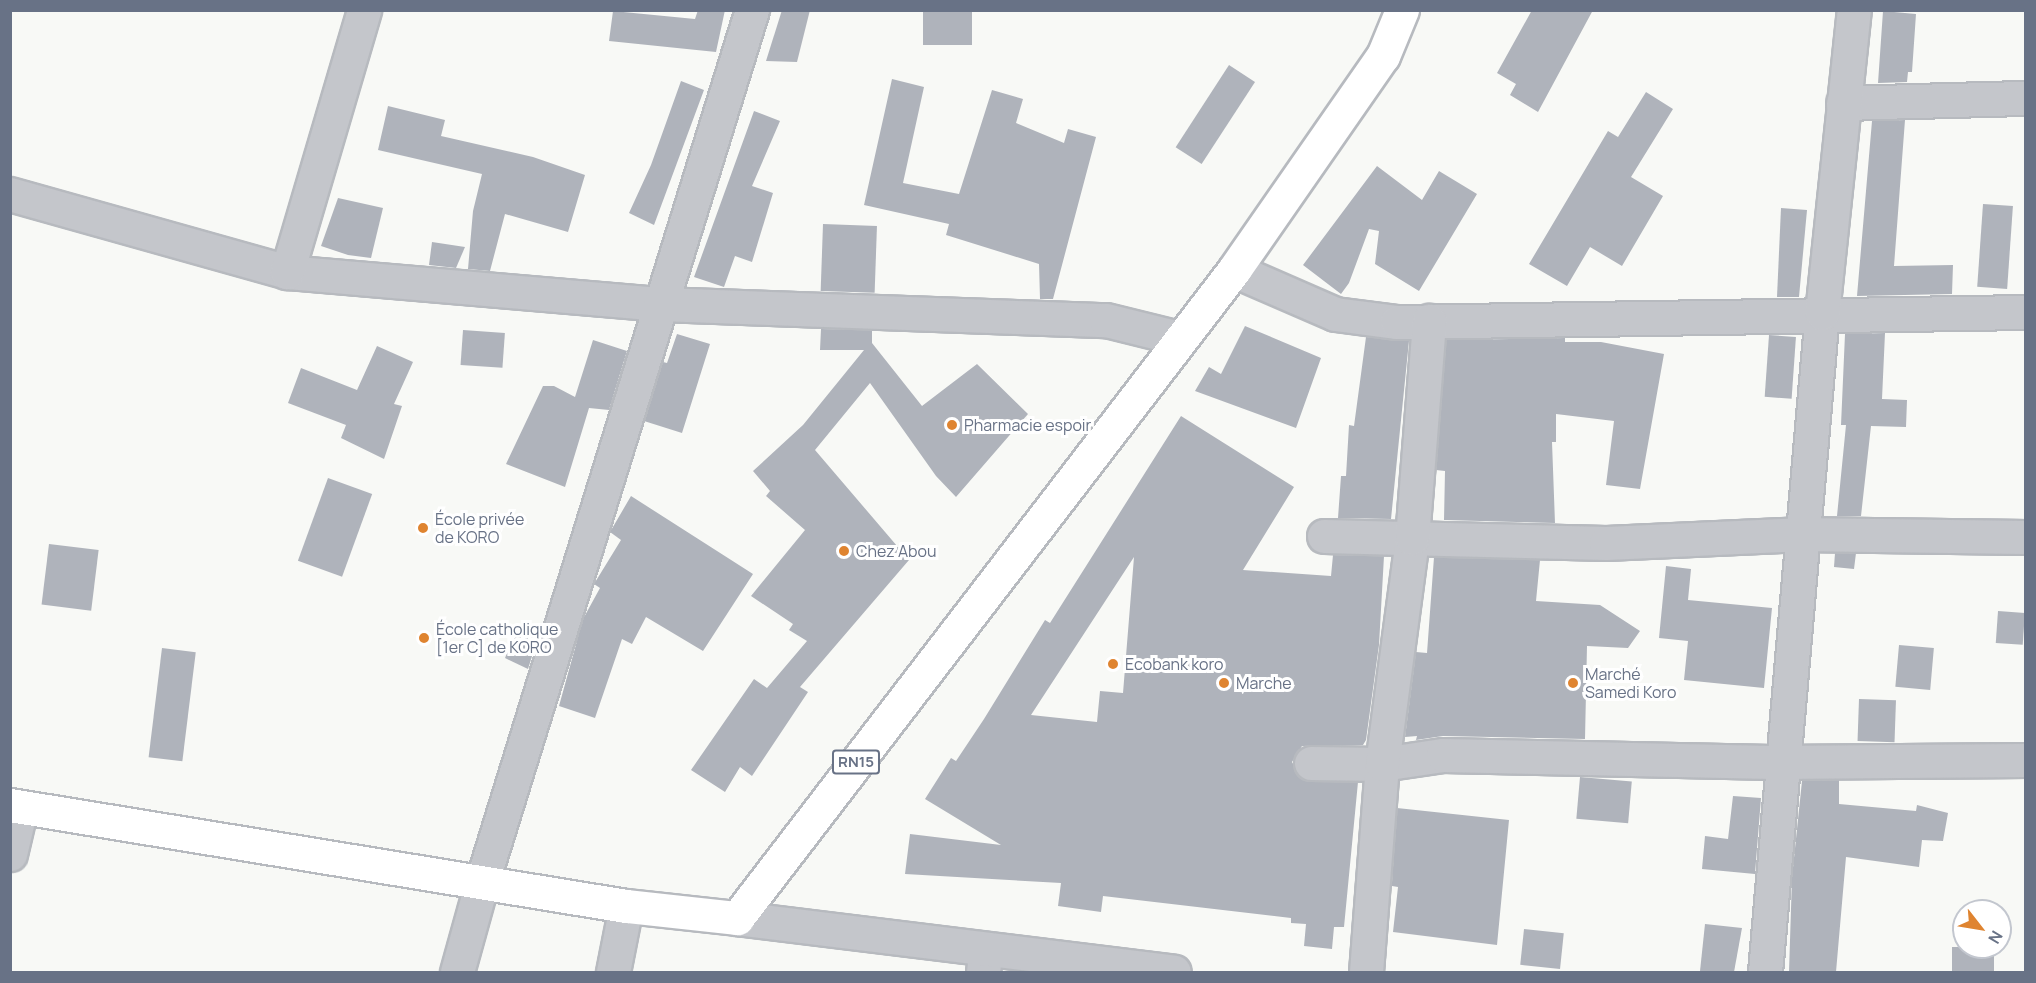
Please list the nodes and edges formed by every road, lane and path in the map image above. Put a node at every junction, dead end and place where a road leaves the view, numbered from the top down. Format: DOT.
graph roads {
  1 [pos="364,10"];
  2 [pos="752,10"];
  3 [pos="1402,10"];
  4 [pos="1854,10"];
  5 [pos="2025,98"];
  6 [pos="1843,103"];
  7 [pos="10,194"];
  8 [pos="1234,270"];
  9 [pos="287,272"];
  10 [pos="660,304"];
  11 [pos="2025,312"];
  12 [pos="1822,313"];
  13 [pos="1429,321"];
  14 [pos="1179,338"];
  15 [pos="1804,534"];
  16 [pos="1324,536"];
  17 [pos="2025,537"];
  18 [pos="1412,538"];
  19 [pos="2025,760"];
  20 [pos="1784,762"];
  21 [pos="1311,763"];
  22 [pos="1382,764"];
  23 [pos="16,806"];
  24 [pos="10,854"];
  25 [pos="482,882"];
  26 [pos="626,906"];
  27 [pos="737,918"];
  28 [pos="985,961"];
  29 [pos="457,972"];
  30 [pos="613,972"];
  31 [pos="1174,972"];
  32 [pos="1365,972"];
  33 [pos="1765,972"];
  1 -- 9 [label="street"];
  2 -- 10 [label="street"];
  3 -- 8 [label="main road, RN15"];
  4 -- 6 [label="street"];
  5 -- 6 [label="street"];
  6 -- 12 [label="street"];
  7 -- 9 [label="street"];
  8 -- 13 [label="street"];
  8 -- 14 [label="main road, RN15"];
  9 -- 10 [label="street"];
  10 -- 14 [label="street"];
  10 -- 25 [label="street"];
  11 -- 12 [label="street"];
  12 -- 13 [label="street"];
  12 -- 15 [label="street"];
  13 -- 18 [label="street"];
  14 -- 27 [label="main road, RN15"];
  15 -- 17 [label="street"];
  15 -- 18 [label="street"];
  15 -- 20 [label="street"];
  16 -- 18 [label="street"];
  18 -- 22 [label="street"];
  19 -- 20 [label="street"];
  20 -- 22 [label="street"];
  20 -- 33 [label="street"];
  21 -- 22 [label="street"];
  22 -- 32 [label="street"];
  23 -- 24 [label="street"];
  23 -- 25 [label="main road"];
  25 -- 26 [label="main road"];
  25 -- 29 [label="street"];
  26 -- 27 [label="main road"];
  26 -- 30 [label="street"];
  27 -- 28 [label="street"];
  28 -- 31 [label="street"];
}
